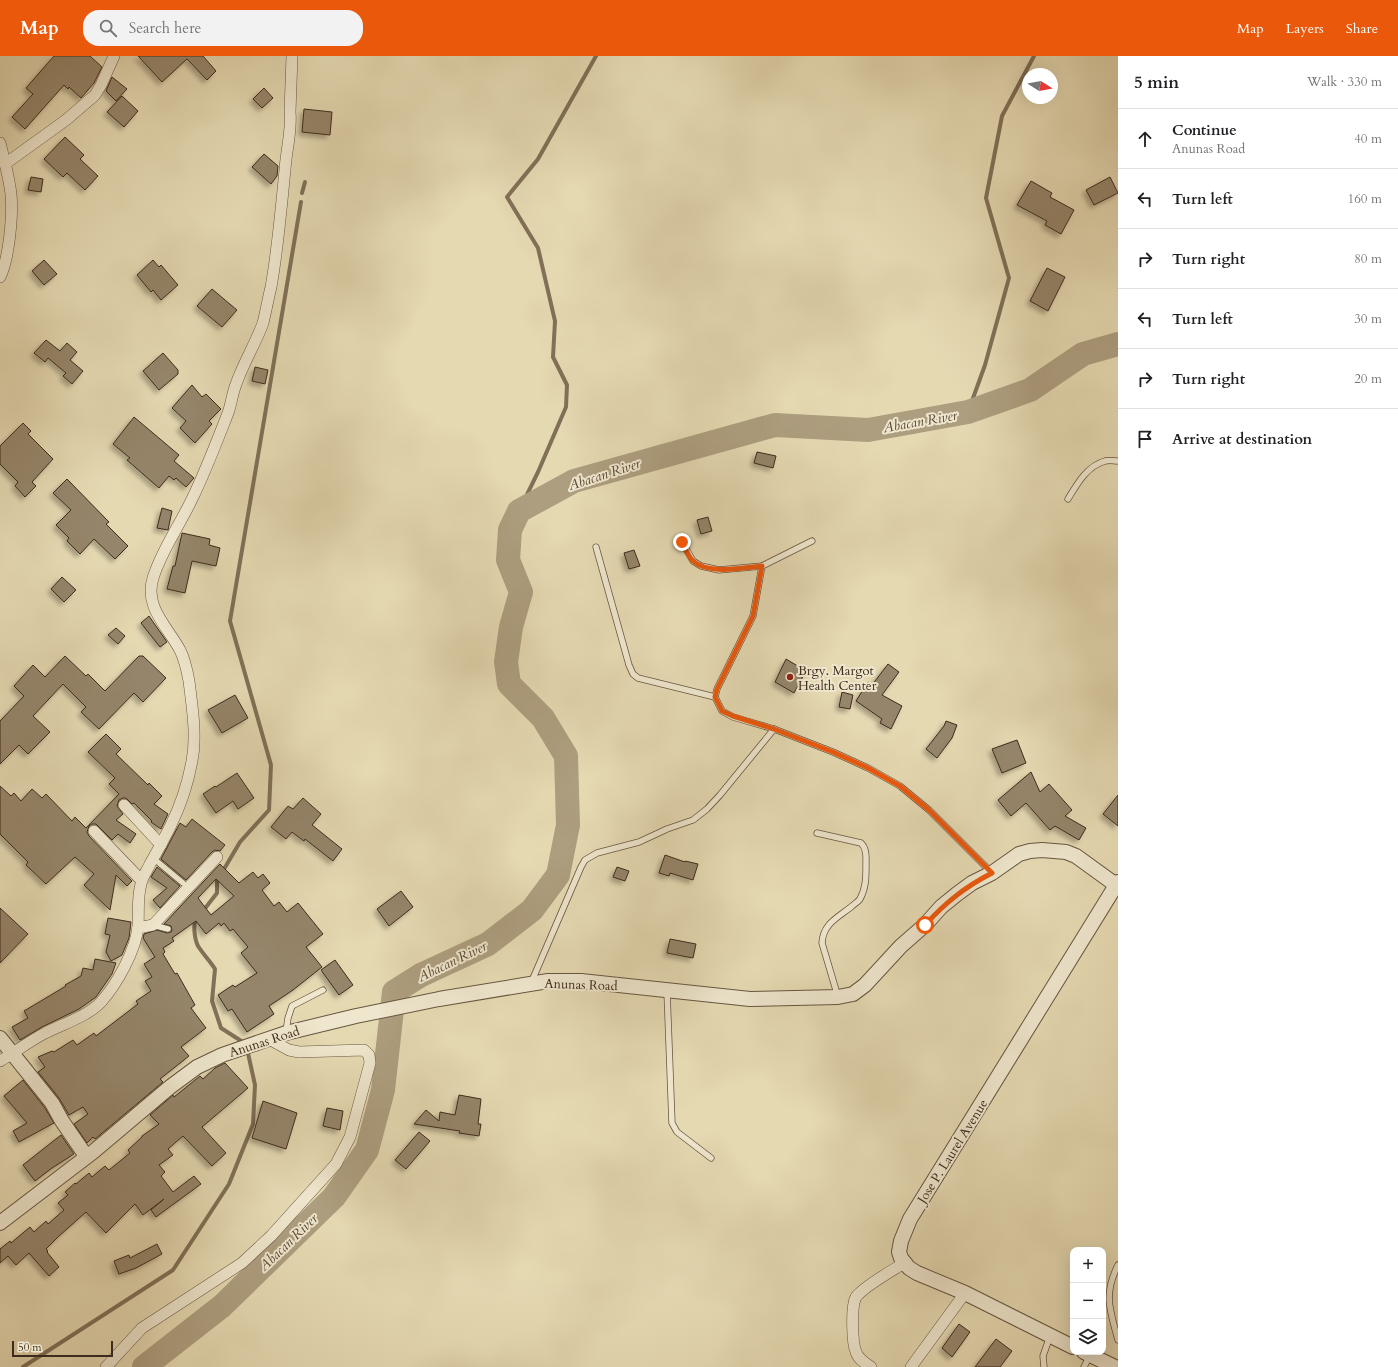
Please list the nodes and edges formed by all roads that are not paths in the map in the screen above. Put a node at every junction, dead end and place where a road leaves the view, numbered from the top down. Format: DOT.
graph roads {
  1 [pos="114,56"];
  2 [pos="292,56"];
  3 [pos="0,142"];
  4 [pos="5,164"];
  5 [pos="0,277"];
  6 [pos="1118,460"];
  7 [pos="1068,499"];
  8 [pos="812,541"];
  9 [pos="682,542"];
  10 [pos="596,547"];
  11 [pos="762,566"];
  12 [pos="715,697"];
  13 [pos="774,729"];
  14 [pos="124,805"];
  15 [pos="94,831"];
  16 [pos="817,833"];
  17 [pos="161,845"];
  18 [pos="217,857"];
  19 [pos="153,858"];
  20 [pos="992,873"];
  21 [pos="141,880"];
  22 [pos="184,883"];
  23 [pos="1117,884"];
  24 [pos="153,925"];
  25 [pos="138,928"];
  26 [pos="168,929"];
  27 [pos="531,983"];
  28 [pos="323,990"];
  29 [pos="667,990"];
  30 [pos="838,997"];
  31 [pos="286,1033"];
  32 [pos="0,1038"];
  33 [pos="266,1040"];
  34 [pos="13,1053"];
  35 [pos="0,1061"];
  36 [pos="86,1156"];
  37 [pos="711,1158"];
  38 [pos="0,1223"];
  39 [pos="904,1263"];
  40 [pos="1118,1265"];
  41 [pos="965,1293"];
  42 [pos="1050,1336"];
  43 [pos="1118,1340"];
  44 [pos="1070,1346"];
  45 [pos="1086,1358"];
  46 [pos="106,1367"];
  47 [pos="871,1367"];
  48 [pos="911,1367"];
  49 [pos="1044,1367"];
  50 [pos="1115,1367"];
  1 -- 4 [label="street"];
  2 -- 17 [label="street"];
  3 -- 4 [label="street"];
  4 -- 5 [label="street"];
  6 -- 7 [label="lane"];
  8 -- 11 [label="lane"];
  9 -- 11 [label="lane"];
  10 -- 12 [label="lane"];
  11 -- 12 [label="lane"];
  12 -- 13 [label="lane"];
  13 -- 20 [label="lane"];
  13 -- 27 [label="lane"];
  14 -- 17 [label="street"];
  15 -- 21 [label="street"];
  16 -- 30 [label="lane"];
  17 -- 19 [label="street"];
  18 -- 24 [label="street"];
  19 -- 21 [label="street"];
  19 -- 22 [label="lane"];
  20 -- 23 [label="street, Anunas Road"];
  20 -- 30 [label="street, Anunas Road"];
  21 -- 25 [label="street"];
  23 -- 39 [label="street, Jose P. Laurel Avenue"];
  24 -- 25 [label="street"];
  24 -- 26 [label="lane"];
  25 -- 34 [label="street"];
  27 -- 29 [label="street, Anunas Road"];
  27 -- 31 [label="street, Anunas Road"];
  28 -- 31 [label="lane"];
  29 -- 30 [label="street, Anunas Road"];
  29 -- 37 [label="lane"];
  31 -- 33 [label="street, Anunas Road"];
  32 -- 34 [label="street"];
  33 -- 36 [label="street, Anunas Road"];
  33 -- 46 [label="street"];
  34 -- 35 [label="street"];
  34 -- 36 [label="street"];
  36 -- 38 [label="street, Anunas Road"];
  39 -- 41 [label="street"];
  39 -- 47 [label="street"];
  40 -- 43 [label="lane"];
  41 -- 42 [label="street"];
  41 -- 48 [label="street"];
  42 -- 44 [label="street"];
  42 -- 49 [label="lane"];
  45 -- 50 [label="street"];
}
